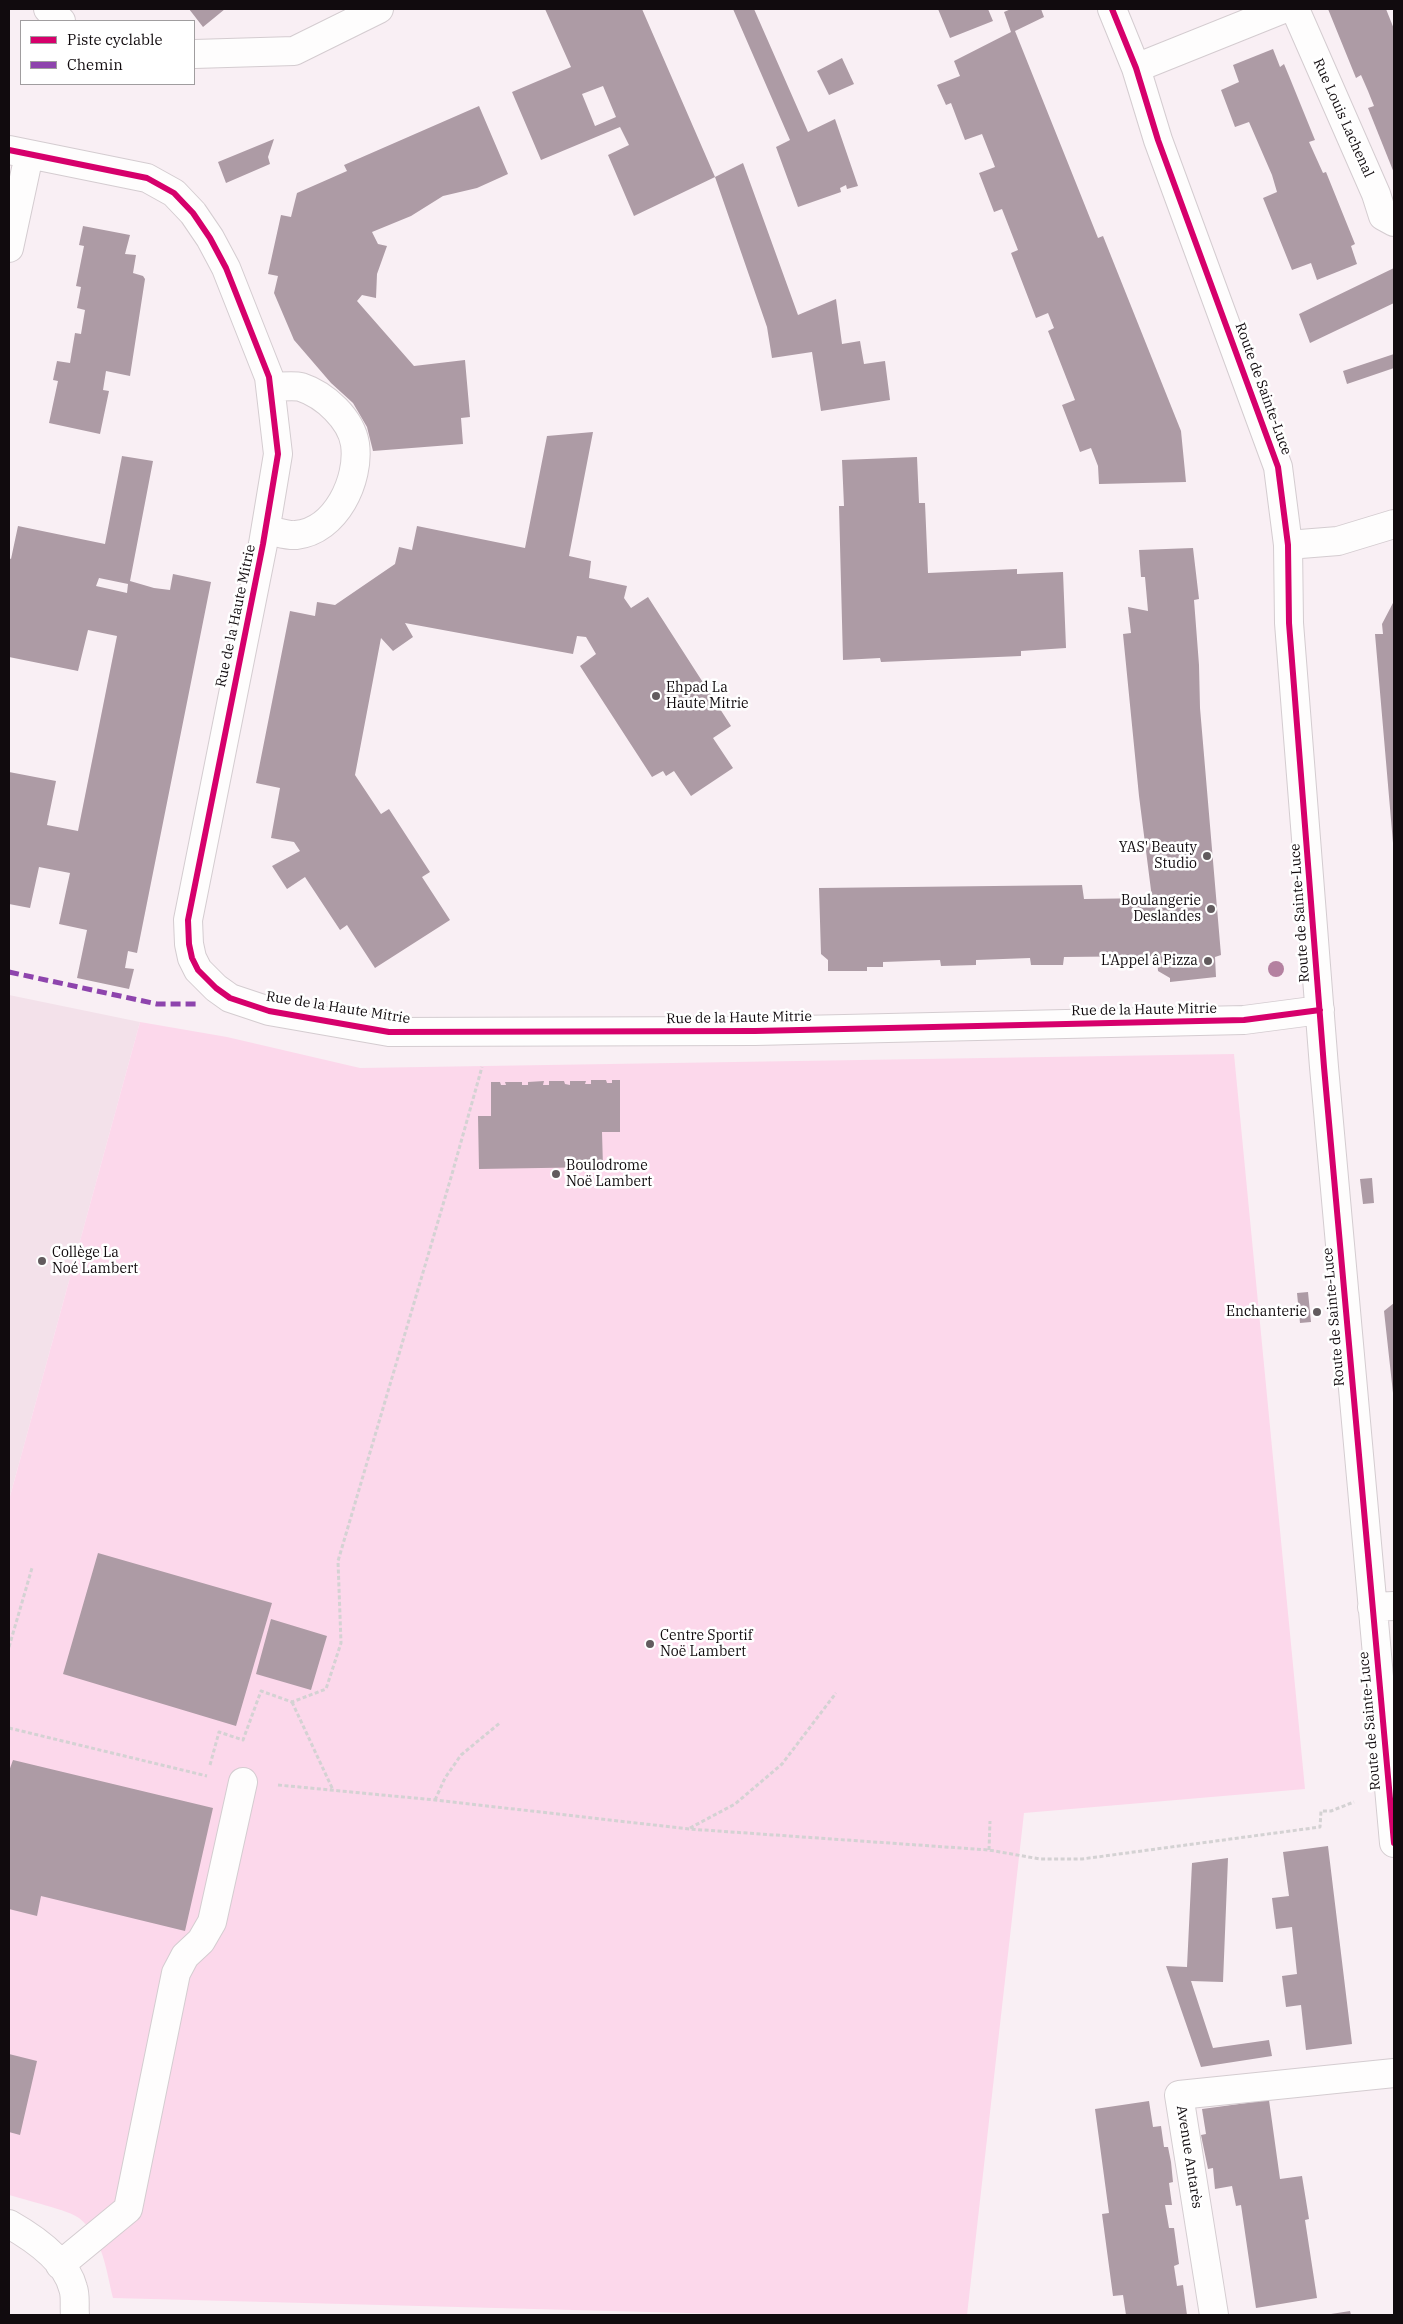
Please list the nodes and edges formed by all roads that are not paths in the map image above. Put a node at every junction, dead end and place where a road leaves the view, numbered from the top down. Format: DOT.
graph roads {
  1 [pos="48,9"];
  2 [pos="379,9"];
  3 [pos="1112,9"];
  4 [pos="1283,9"];
  5 [pos="1295,9"];
  6 [pos="60,20"];
  7 [pos="195,54"];
  8 [pos="1136,68"];
  9 [pos="19,152"];
  10 [pos="1394,222"];
  11 [pos="9,248"];
  12 [pos="271,387"];
  13 [pos="1394,524"];
  14 [pos="266,530"];
  15 [pos="1288,545"];
  16 [pos="1320,1010"];
  17 [pos="1383,1606"];
  18 [pos="243,1782"];
  19 [pos="1394,1843"];
  20 [pos="1394,2073"];
  21 [pos="9,2224"];
  22 [pos="60,2265"];
  23 [pos="1214,2314"];
  24 [pos="75,2315"];
  1 -- 6 [label="street"];
  2 -- 7 [label="street"];
  3 -- 8 [label="street, Route de Sainte-Luce"];
  4 -- 8 [label="street"];
  5 -- 10 [label="street, Rue Louis Lachenal"];
  8 -- 15 [label="street, Route de Sainte-Luce"];
  9 -- 11 [label="street"];
  9 -- 12 [label="street, Rue de la Haute Mitrie"];
  12 -- 14 [label="street, Rue de la Haute Mitrie"];
  12 -- 14 [label="street"];
  13 -- 15 [label="street"];
  14 -- 16 [label="street, Rue de la Haute Mitrie"];
  15 -- 16 [label="street, Route de Sainte-Luce"];
  16 -- 17 [label="street, Route de Sainte-Luce"];
  17 -- 19 [label="street, Route de Sainte-Luce"];
  18 -- 22 [label="street"];
  20 -- 23 [label="street, Avenue Antarès"];
  21 -- 22 [label="street"];
  22 -- 24 [label="street"];
}
